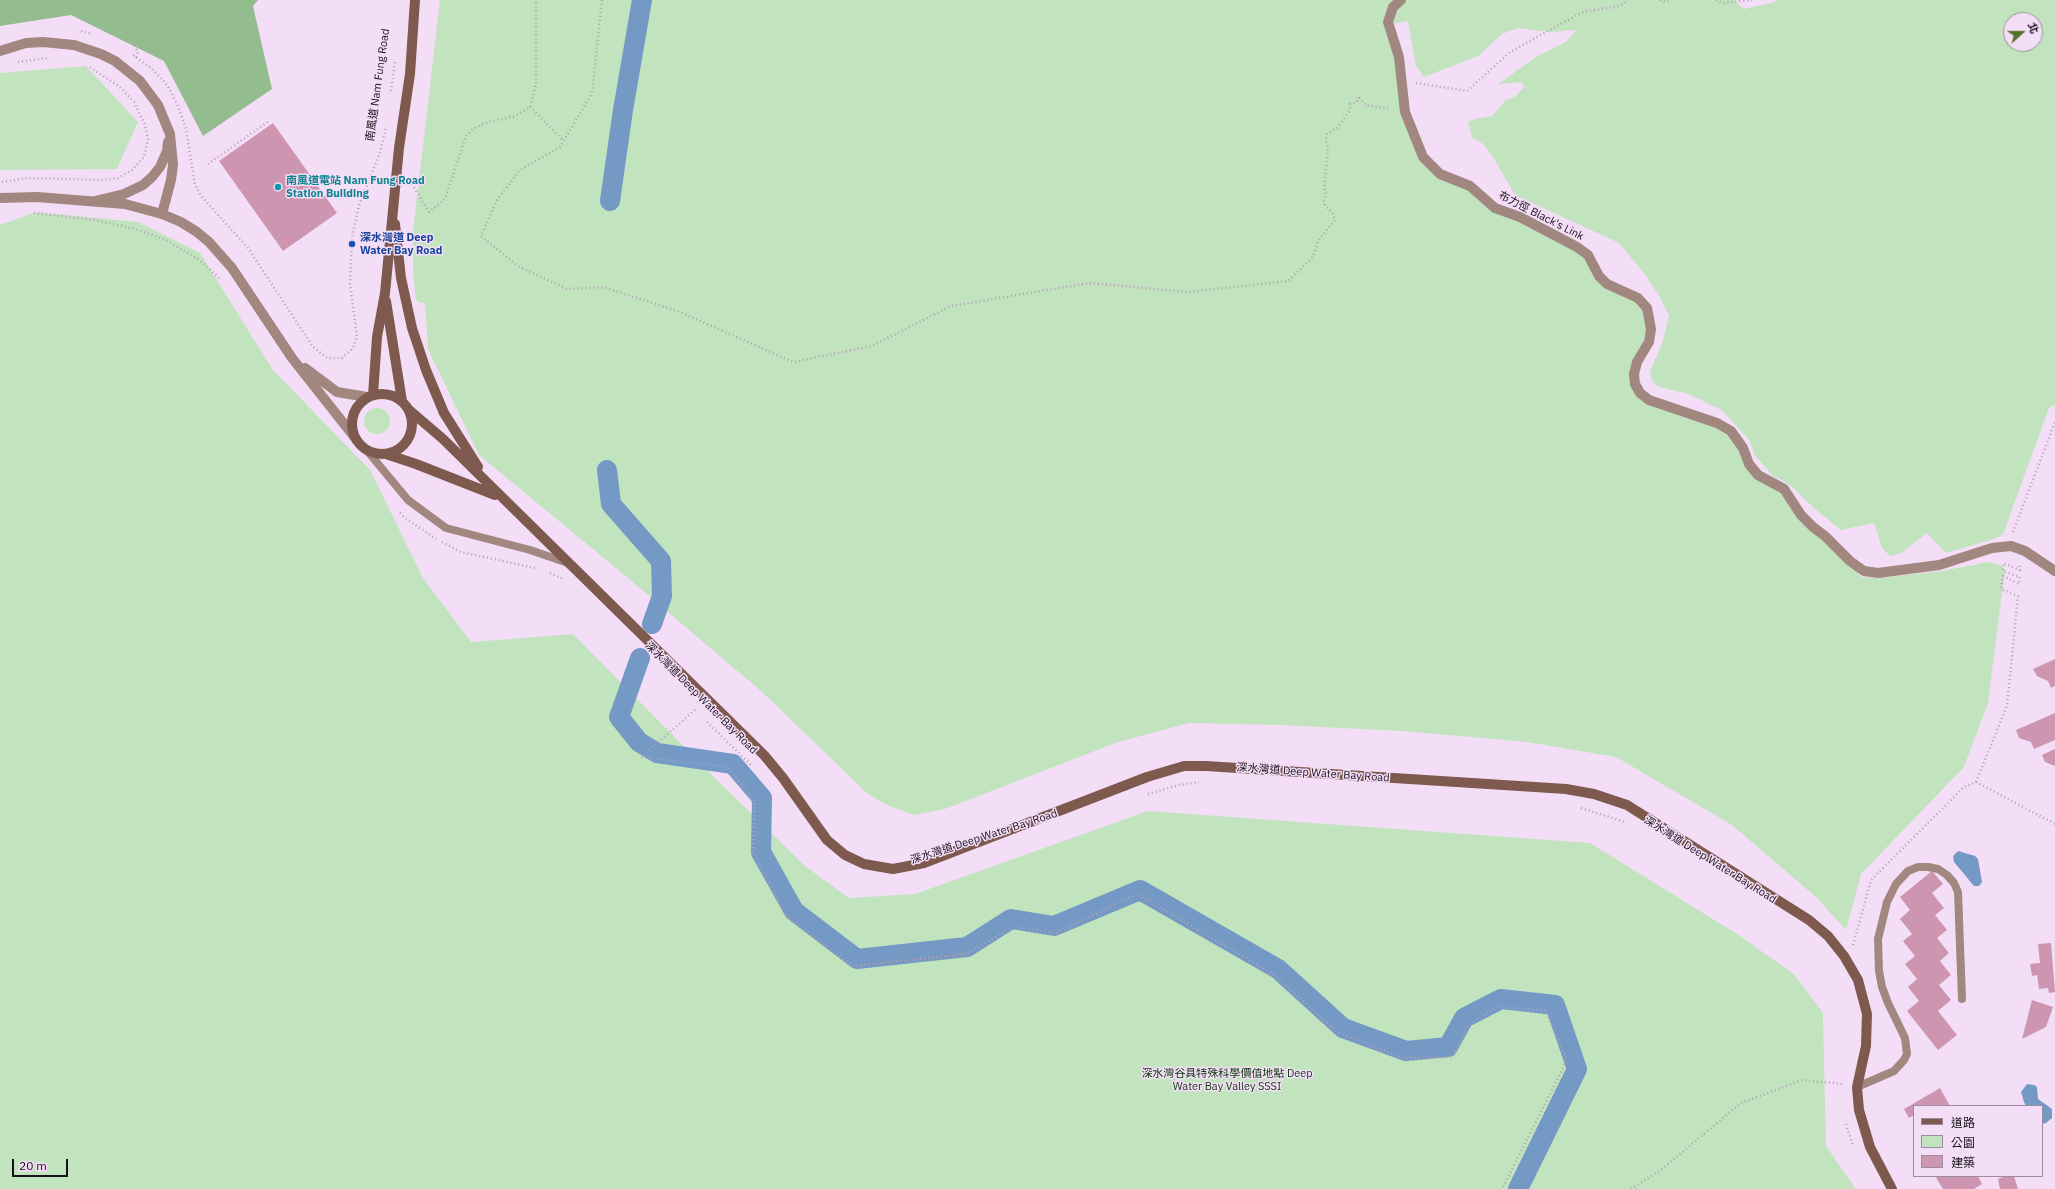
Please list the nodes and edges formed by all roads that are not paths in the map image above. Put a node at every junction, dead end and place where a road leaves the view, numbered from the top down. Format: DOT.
graph roads {
  1 [pos="415,0"];
  2 [pos="1401,0"];
  3 [pos="0,50"];
  4 [pos="170,134"];
  5 [pos="0,198"];
  6 [pos="95,201"];
  7 [pos="393,204"];
  8 [pos="162,214"];
  9 [pos="385,293"];
  10 [pos="292,358"];
  11 [pos="370,396"];
  12 [pos="405,405"];
  13 [pos="356,438"];
  14 [pos="364,447"];
  15 [pos="386,454"];
  16 [pos="501,498"];
  17 [pos="568,563"];
  18 [pos="2055,571"];
  19 [pos="1962,999"];
  20 [pos="1857,1086"];
  21 [pos="1892,1189"];
  1 -- 7 [label="main road"];
  2 -- 18 [label="street, 布力徑 Black's Link"];
  3 -- 4 [label="street"];
  4 -- 6 [label="street"];
  4 -- 8 [label="street"];
  5 -- 6 [label="street"];
  6 -- 8 [label="street"];
  7 -- 9 [label="main road"];
  7 -- 16 [label="main road"];
  8 -- 10 [label="street"];
  9 -- 11 [label="main road"];
  9 -- 12 [label="main road"];
  10 -- 11 [label="street"];
  10 -- 13 [label="street"];
  11 -- 12 [label="main road"];
  11 -- 13 [label="main road"];
  12 -- 15 [label="main road"];
  12 -- 16 [label="main road, 深水灣道 Deep Water Bay Road"];
  13 -- 14 [label="main road"];
  14 -- 15 [label="main road"];
  14 -- 17 [label="lane, 深水灣道 Deep Water Bay Road"];
  15 -- 16 [label="main road, 深水灣道 Deep Water Bay Road"];
  16 -- 17 [label="main road, 深水灣道 Deep Water Bay Road"];
  17 -- 20 [label="main road, 深水灣道 Deep Water Bay Road"];
  19 -- 20 [label="lane"];
  20 -- 21 [label="main road, 深水灣道 Deep Water Bay Road"];
}
